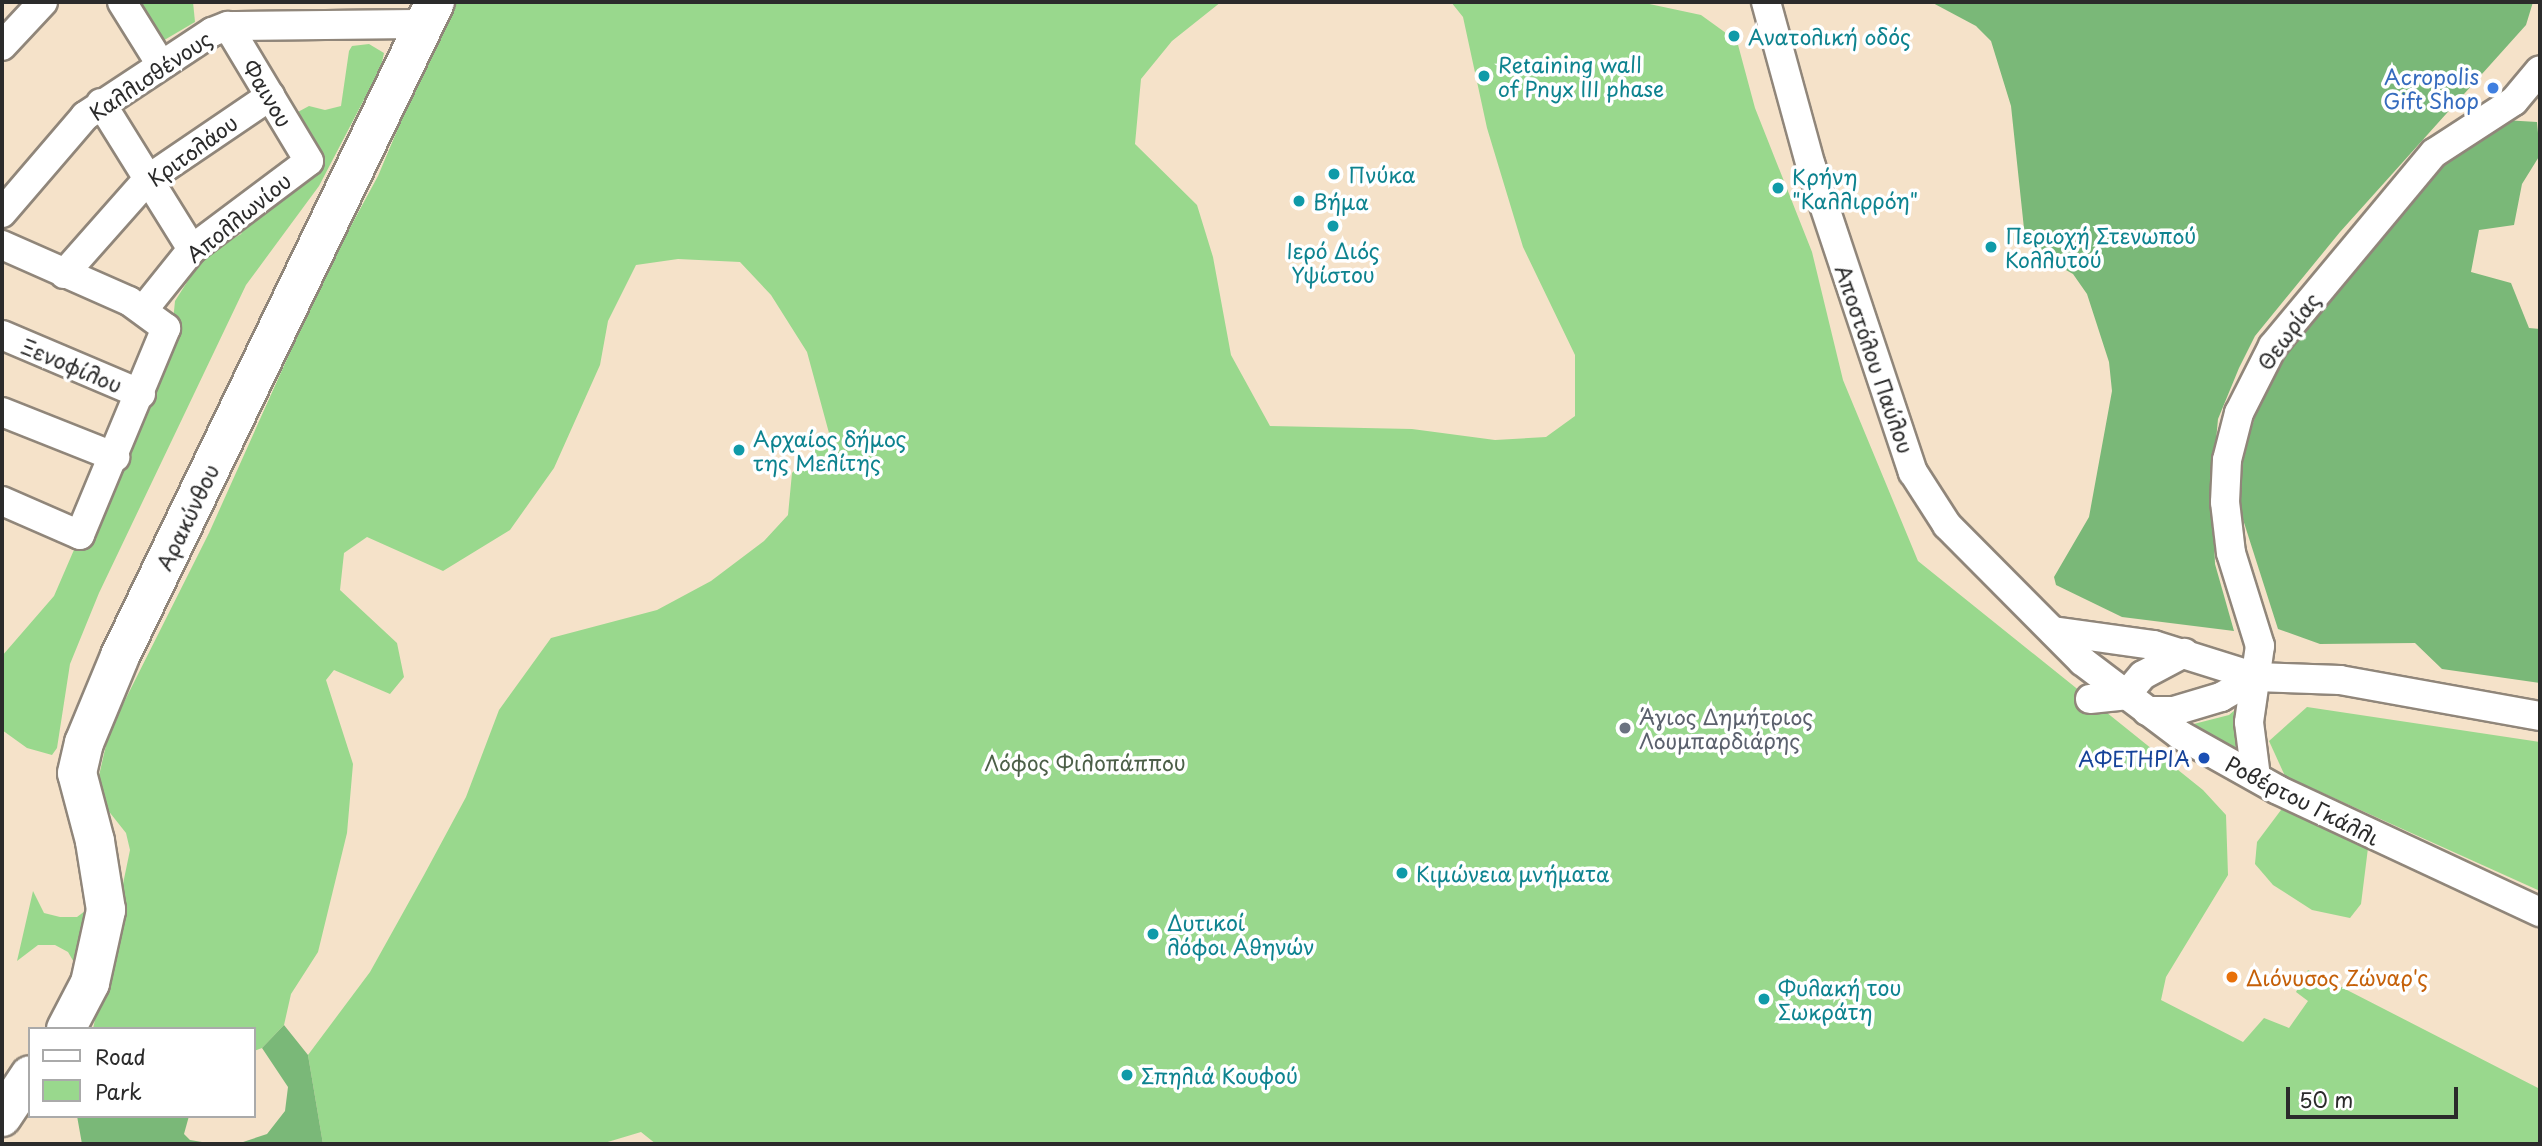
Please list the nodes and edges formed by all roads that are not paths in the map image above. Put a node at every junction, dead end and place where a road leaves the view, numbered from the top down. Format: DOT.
graph roads {
  1 [pos="43,2"];
  2 [pos="122,2"];
  3 [pos="1766,2"];
  4 [pos="429,13"];
  5 [pos="228,26"];
  6 [pos="2,46"];
  7 [pos="160,63"];
  8 [pos="2540,70"];
  9 [pos="270,96"];
  10 [pos="101,103"];
  11 [pos="309,161"];
  12 [pos="148,179"];
  13 [pos="2,213"];
  14 [pos="2,245"];
  15 [pos="192,249"];
  16 [pos="64,274"];
  17 [pos="144,310"];
  18 [pos="2,335"];
  19 [pos="141,394"];
  20 [pos="2,412"];
  21 [pos="115,457"];
  22 [pos="2,501"];
  23 [pos="2053,631"];
  24 [pos="2184,653"];
  25 [pos="2082,661"];
  26 [pos="2256,677"];
  27 [pos="2090,699"];
  28 [pos="2136,703"];
  29 [pos="2540,716"];
  30 [pos="2256,777"];
  31 [pos="2540,912"];
  32 [pos="67,1027"];
  33 [pos="28,1078"];
  34 [pos="2,1116"];
  1 -- 6 [label="street"];
  2 -- 7 [label="street"];
  3 -- 23 [label="street, Αποστόλου Παύλου"];
  4 -- 5 [label="street, Καλλισθένους"];
  4 -- 32 [label="street, Αρακύνθου"];
  5 -- 7 [label="street, Καλλισθένους"];
  5 -- 9 [label="street, Φαινου"];
  7 -- 10 [label="street, Καλλισθένους"];
  8 -- 26 [label="street, Θεωρίας"];
  9 -- 11 [label="street, Φαινου"];
  9 -- 12 [label="street, Κριτολάου"];
  10 -- 12 [label="street"];
  10 -- 13 [label="street, Καλλισθένους"];
  11 -- 15 [label="street, Απολλωνίου"];
  12 -- 15 [label="street"];
  12 -- 16 [label="street, Κριτολάου"];
  14 -- 16 [label="street"];
  15 -- 17 [label="street, Απολλωνίου"];
  16 -- 17 [label="street"];
  17 -- 19 [label="street"];
  18 -- 19 [label="street, Ξενοφίλου"];
  19 -- 21 [label="street"];
  20 -- 21 [label="street"];
  21 -- 22 [label="street"];
  23 -- 24 [label="street"];
  23 -- 25 [label="street, Αποστόλου Παύλου"];
  24 -- 26 [label="street"];
  24 -- 28 [label="street"];
  25 -- 28 [label="street, Ροβέρτου Γκάλλι"];
  26 -- 28 [label="street"];
  26 -- 29 [label="street"];
  26 -- 30 [label="street, Θεωρίας"];
  27 -- 28 [label="street"];
  28 -- 30 [label="street, Ροβέρτου Γκάλλι"];
  30 -- 31 [label="street, Ροβέρτου Γκάλλι"];
  33 -- 34 [label="street"];
}
